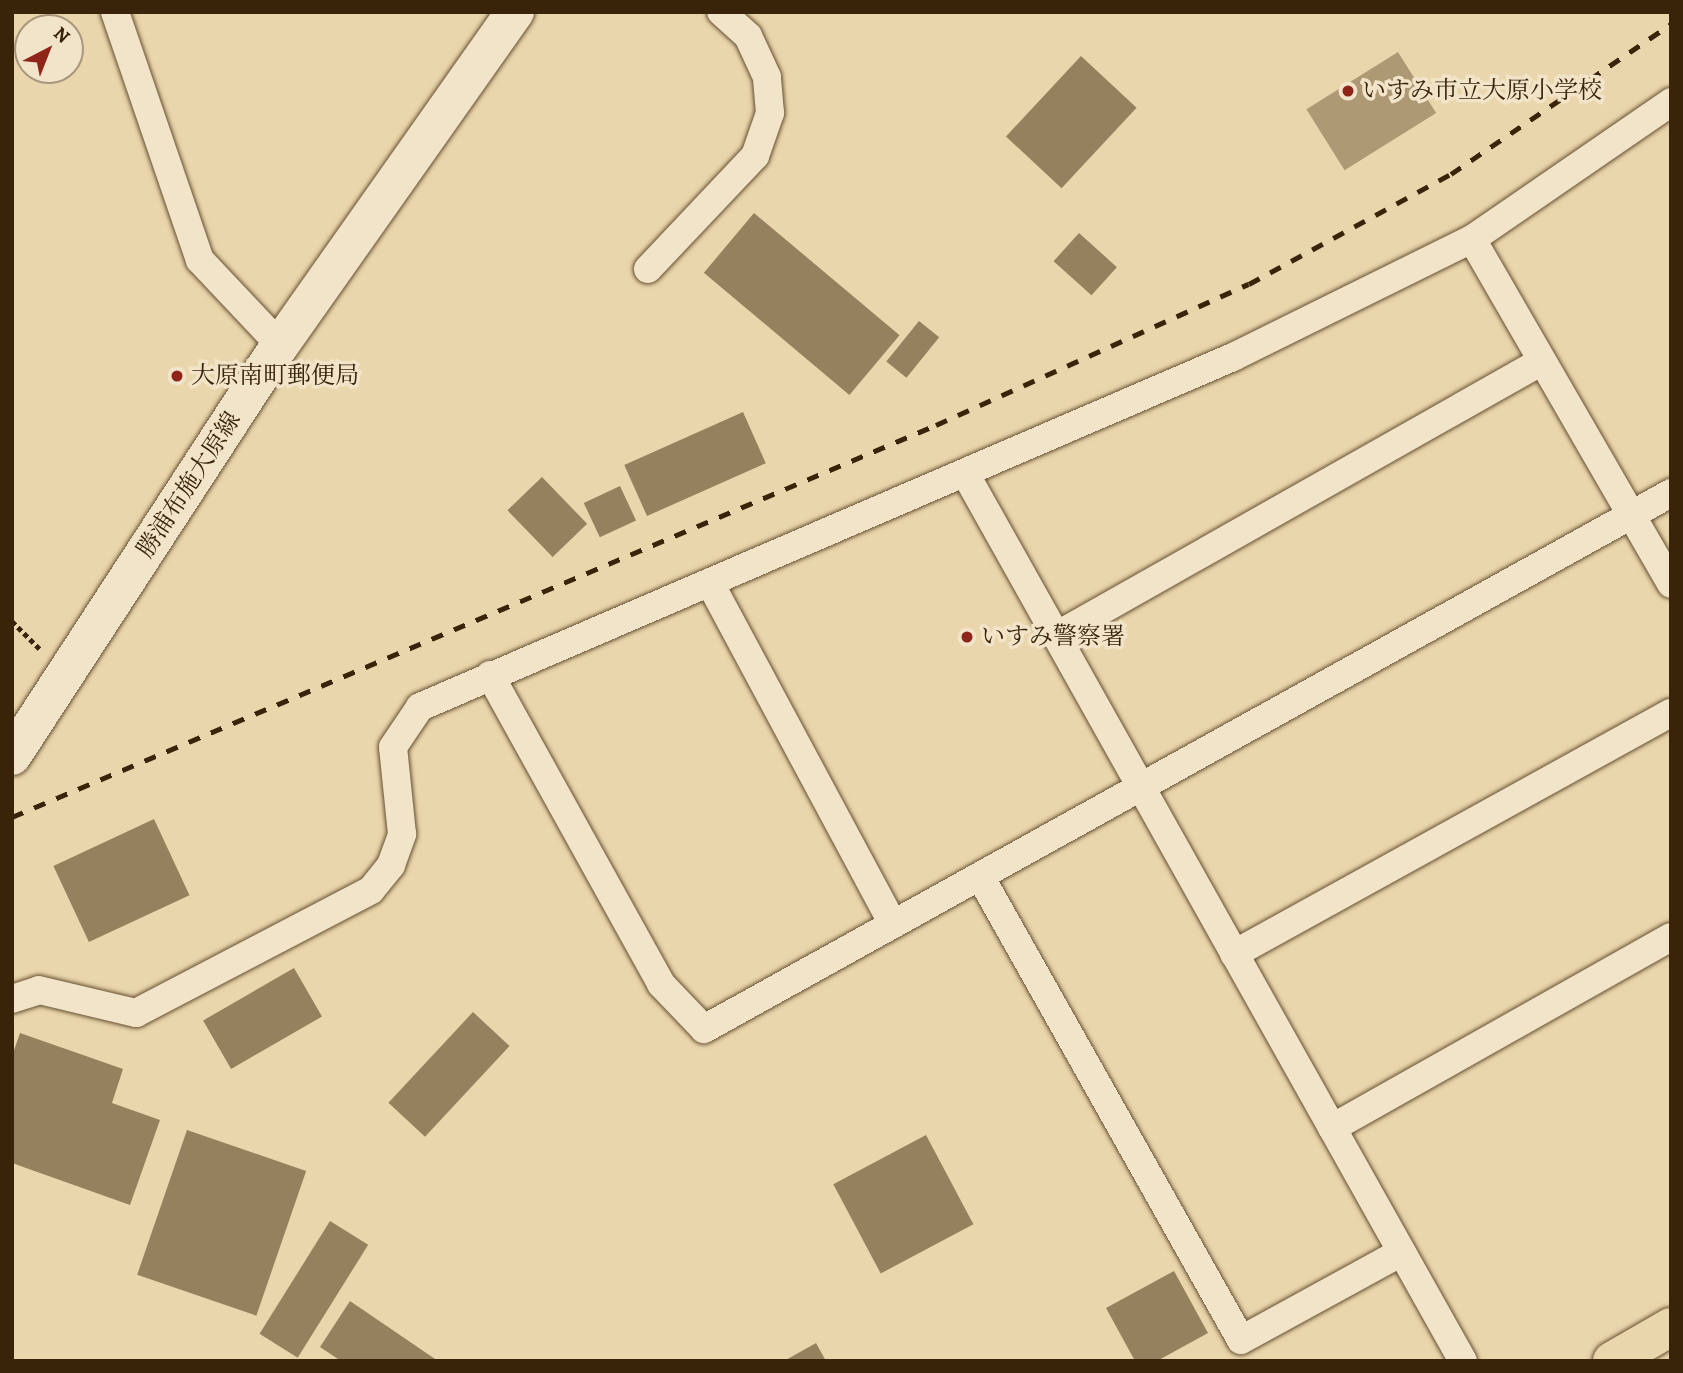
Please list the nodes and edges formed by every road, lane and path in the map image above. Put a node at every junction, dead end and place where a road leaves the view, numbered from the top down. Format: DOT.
graph roads {
  1 [pos="115,12"];
  2 [pos="516,12"];
  3 [pos="721,12"];
  4 [pos="1671,102"];
  5 [pos="1472,239"];
  6 [pos="648,269"];
  7 [pos="280,345"];
  8 [pos="1542,361"];
  9 [pos="965,473"];
  10 [pos="1671,493"];
  11 [pos="1632,517"];
  12 [pos="710,583"];
  13 [pos="1671,584"];
  14 [pos="1056,636"];
  15 [pos="490,675"];
  16 [pos="1671,713"];
  17 [pos="12,756"];
  18 [pos="1141,786"];
  19 [pos="980,876"];
  20 [pos="893,924"];
  21 [pos="1671,937"];
  22 [pos="1234,954"];
  23 [pos="12,999"];
  24 [pos="1332,1128"];
  25 [pos="1402,1252"];
  26 [pos="1671,1327"];
  27 [pos="1462,1361"];
  28 [pos="1612,1361"];
  1 -- 7 [label="street"];
  2 -- 7 [label="main road, 勝浦布施大原線"];
  3 -- 6 [label="street"];
  4 -- 5 [label="street"];
  5 -- 8 [label="street"];
  5 -- 9 [label="street"];
  7 -- 17 [label="main road, 勝浦布施大原線"];
  8 -- 11 [label="street"];
  8 -- 14 [label="street"];
  9 -- 12 [label="street"];
  9 -- 14 [label="street"];
  10 -- 11 [label="street"];
  11 -- 13 [label="street"];
  11 -- 18 [label="street"];
  12 -- 15 [label="street"];
  12 -- 20 [label="street"];
  14 -- 18 [label="street"];
  15 -- 20 [label="street"];
  15 -- 23 [label="street"];
  16 -- 22 [label="street"];
  18 -- 19 [label="street"];
  18 -- 22 [label="street"];
  19 -- 20 [label="street"];
  19 -- 25 [label="street"];
  21 -- 24 [label="street"];
  22 -- 24 [label="street"];
  24 -- 25 [label="street"];
  25 -- 27 [label="street"];
  26 -- 28 [label="highway"];
}
